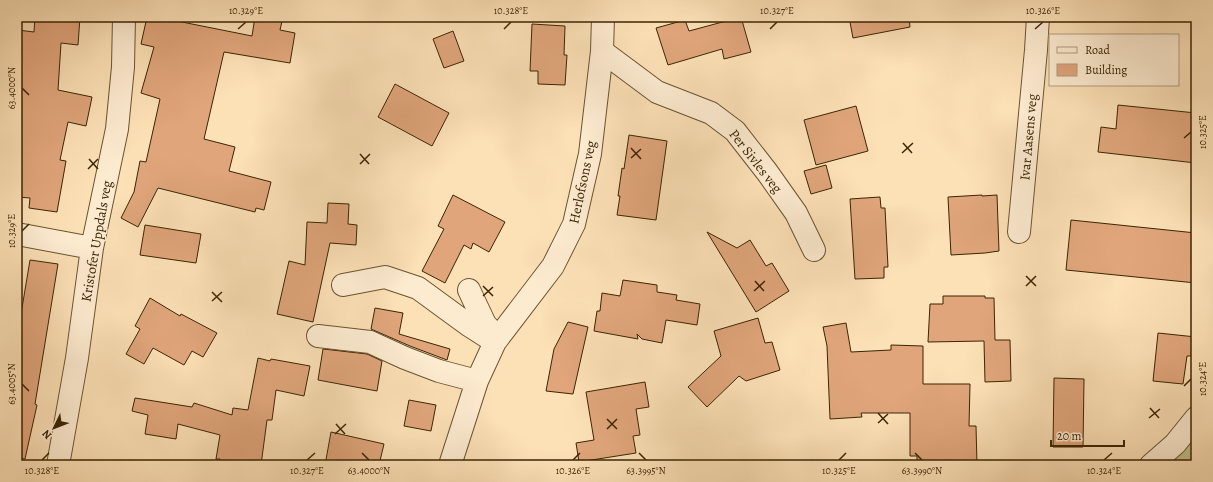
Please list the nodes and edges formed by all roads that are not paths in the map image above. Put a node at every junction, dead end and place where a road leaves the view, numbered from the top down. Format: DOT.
graph roads {
  1 [pos="124,17"];
  2 [pos="603,17"];
  3 [pos="1038,17"];
  4 [pos="602,51"];
  5 [pos="1019,232"];
  6 [pos="17,234"];
  7 [pos="92,248"];
  8 [pos="814,250"];
  9 [pos="343,285"];
  10 [pos="469,290"];
  11 [pos="318,336"];
  12 [pos="496,340"];
  13 [pos="477,381"];
  14 [pos="1196,418"];
  15 [pos="58,465"];
  16 [pos="450,465"];
  17 [pos="1151,465"];
  1 -- 7 [label="street, Kristofer Uppdals veg"];
  2 -- 4 [label="street"];
  3 -- 5 [label="street, Ivar Aasens veg"];
  4 -- 8 [label="street, Per Sivles veg"];
  4 -- 12 [label="street, Herlofsons veg"];
  6 -- 7 [label="street"];
  7 -- 15 [label="street, Kristofer Uppdals veg"];
  9 -- 12 [label="street"];
  10 -- 12 [label="street"];
  11 -- 13 [label="street"];
  12 -- 13 [label="street, Herlofsons veg"];
  13 -- 16 [label="street, Herlofsons veg"];
  14 -- 17 [label="street"];
}
